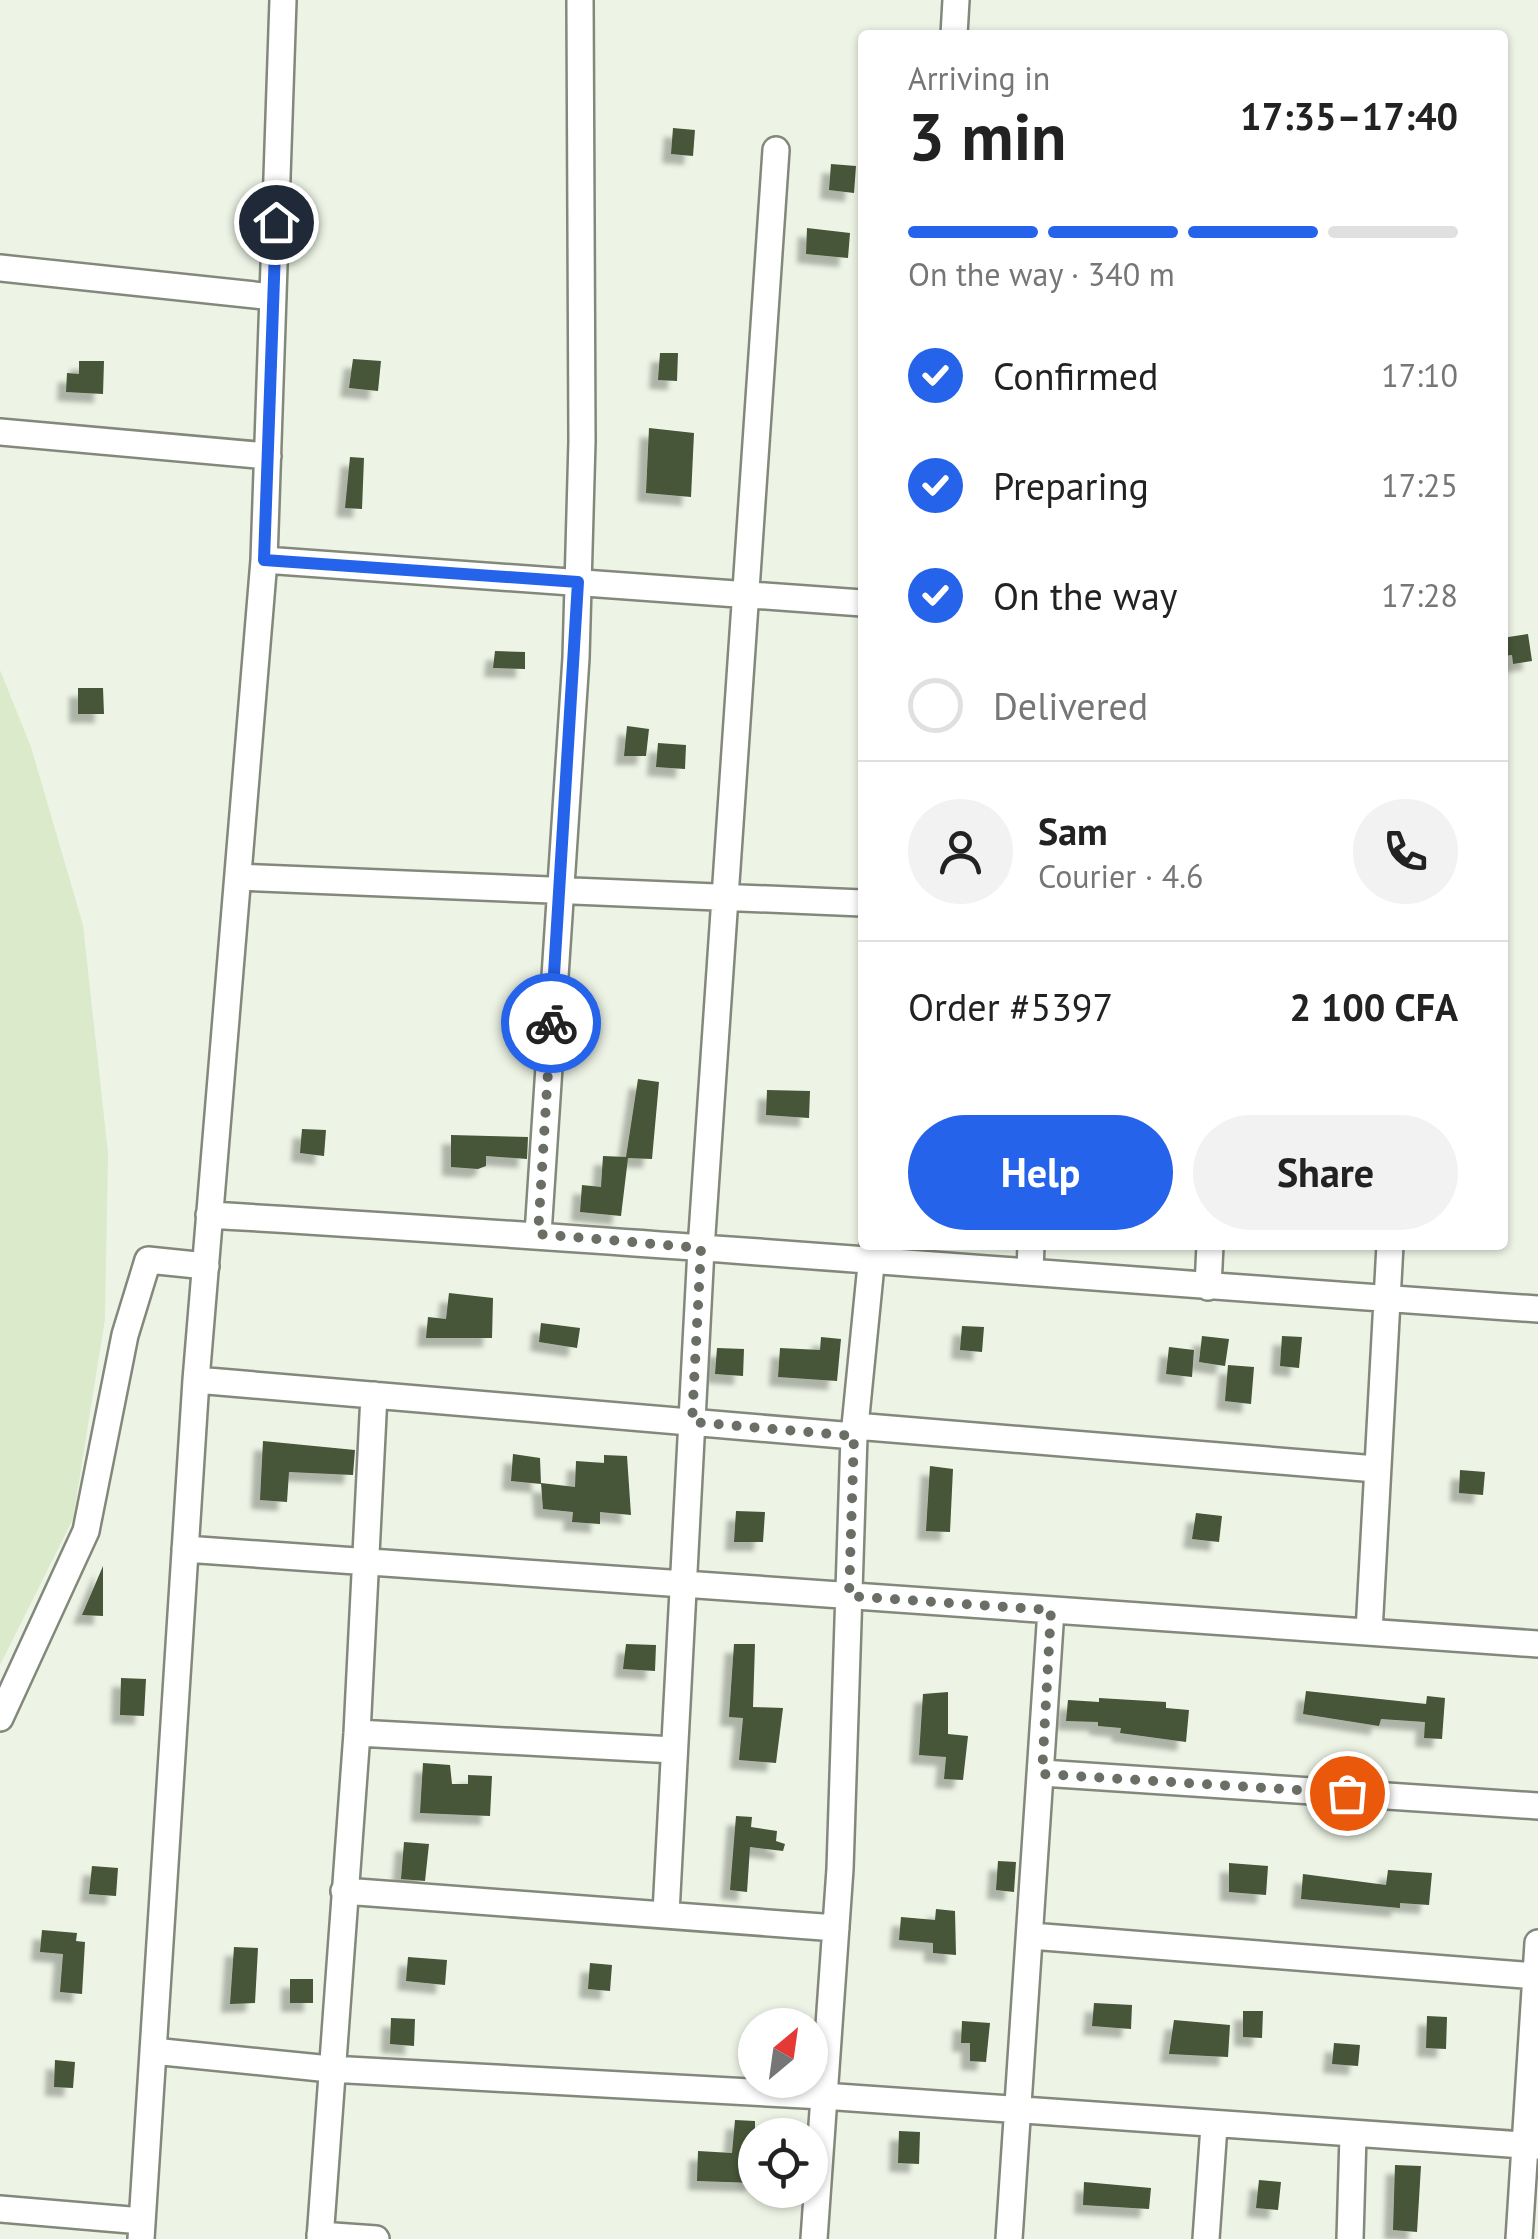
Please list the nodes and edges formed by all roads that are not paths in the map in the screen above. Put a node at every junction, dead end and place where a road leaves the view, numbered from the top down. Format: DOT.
graph roads {
  1 [pos="283,0"];
  2 [pos="580,0"];
  3 [pos="956,0"];
  4 [pos="954,30"];
  5 [pos="776,150"];
  6 [pos="0,268"];
  7 [pos="273,297"];
  8 [pos="0,432"];
  9 [pos="268,456"];
  10 [pos="264,560"];
  11 [pos="578,582"];
  12 [pos="746,594"];
  13 [pos="858,602"];
  14 [pos="238,877"];
  15 [pos="560,890"];
  16 [pos="725,897"];
  17 [pos="858,903"];
  18 [pos="210,1215"];
  19 [pos="538,1234"];
  20 [pos="701,1248"];
  21 [pos="1210,1250"];
  22 [pos="1390,1250"];
  23 [pos="872,1254"];
  24 [pos="1031,1258"];
  25 [pos="206,1266"];
  26 [pos="1208,1286"];
  27 [pos="1386,1299"];
  28 [pos="1538,1309"];
  29 [pos="196,1380"];
  30 [pos="374,1396"];
  31 [pos="692,1422"];
  32 [pos="855,1431"];
  33 [pos="1376,1468"];
  34 [pos="185,1549"];
  35 [pos="363,1562"];
  36 [pos="681,1584"];
  37 [pos="849,1596"];
  38 [pos="1051,1610"];
  39 [pos="1369,1632"];
  40 [pos="1538,1644"];
  41 [pos="0,1718"];
  42 [pos="356,1733"];
  43 [pos="674,1750"];
  44 [pos="1042,1774"];
  45 [pos="1538,1806"];
  46 [pos="344,1891"];
  47 [pos="666,1914"];
  48 [pos="836,1928"];
  49 [pos="1031,1936"];
  50 [pos="1538,1943"];
  51 [pos="1536,1976"];
  52 [pos="828,2031"];
  53 [pos="153,2051"];
  54 [pos="330,2069"];
  55 [pos="738,2091"];
  56 [pos="828,2096"];
  57 [pos="823,2098"];
  58 [pos="1016,2110"];
  59 [pos="1214,2126"];
  60 [pos="1353,2135"];
  61 [pos="1532,2146"];
  62 [pos="0,2209"];
  63 [pos="141,2230"];
  64 [pos="320,2237"];
  65 [pos="376,2239"];
  66 [pos="814,2239"];
  67 [pos="1008,2239"];
  68 [pos="1206,2239"];
  69 [pos="1350,2239"];
  70 [pos="1519,2239"];
  1 -- 7 [label="street"];
  2 -- 11 [label="street"];
  3 -- 4 [label="street"];
  5 -- 12 [label="street"];
  6 -- 7 [label="street"];
  7 -- 9 [label="street"];
  8 -- 9 [label="street"];
  9 -- 10 [label="street"];
  10 -- 11 [label="street"];
  10 -- 14 [label="street"];
  11 -- 12 [label="street"];
  11 -- 15 [label="street"];
  12 -- 13 [label="street"];
  12 -- 16 [label="street"];
  14 -- 15 [label="street"];
  14 -- 18 [label="street"];
  15 -- 16 [label="street"];
  15 -- 19 [label="street"];
  16 -- 17 [label="street"];
  16 -- 20 [label="street"];
  18 -- 19 [label="street"];
  18 -- 25 [label="street"];
  19 -- 20 [label="street"];
  20 -- 23 [label="street"];
  20 -- 31 [label="street"];
  21 -- 26 [label="street"];
  22 -- 27 [label="street"];
  23 -- 24 [label="street"];
  23 -- 32 [label="street"];
  24 -- 26 [label="street"];
  25 -- 29 [label="street"];
  25 -- 41 [label="street"];
  26 -- 27 [label="street"];
  27 -- 28 [label="street"];
  27 -- 33 [label="street"];
  29 -- 30 [label="street"];
  29 -- 34 [label="street"];
  30 -- 31 [label="street"];
  30 -- 35 [label="street"];
  31 -- 32 [label="street"];
  31 -- 36 [label="street"];
  32 -- 33 [label="street"];
  32 -- 37 [label="street"];
  33 -- 39 [label="street"];
  34 -- 35 [label="street"];
  34 -- 53 [label="street"];
  35 -- 36 [label="street"];
  35 -- 42 [label="street"];
  36 -- 37 [label="street"];
  36 -- 43 [label="street"];
  37 -- 38 [label="street"];
  37 -- 48 [label="street"];
  38 -- 39 [label="street"];
  38 -- 44 [label="street"];
  39 -- 40 [label="street"];
  42 -- 43 [label="street"];
  42 -- 46 [label="street"];
  43 -- 47 [label="street"];
  44 -- 45 [label="street"];
  44 -- 49 [label="street"];
  46 -- 47 [label="street"];
  46 -- 54 [label="street"];
  47 -- 48 [label="street"];
  48 -- 52 [label="street"];
  49 -- 51 [label="street"];
  49 -- 58 [label="street"];
  50 -- 51 [label="street"];
  51 -- 61 [label="street"];
  53 -- 54 [label="street"];
  53 -- 63 [label="street"];
  54 -- 55 [label="street"];
  54 -- 64 [label="street"];
  56 -- 58 [label="street"];
  57 -- 66 [label="street"];
  58 -- 59 [label="street"];
  58 -- 67 [label="street"];
  59 -- 60 [label="street"];
  59 -- 68 [label="street"];
  60 -- 61 [label="street"];
  60 -- 69 [label="street"];
  61 -- 70 [label="street"];
  62 -- 63 [label="street"];
  64 -- 65 [label="street"];
}
